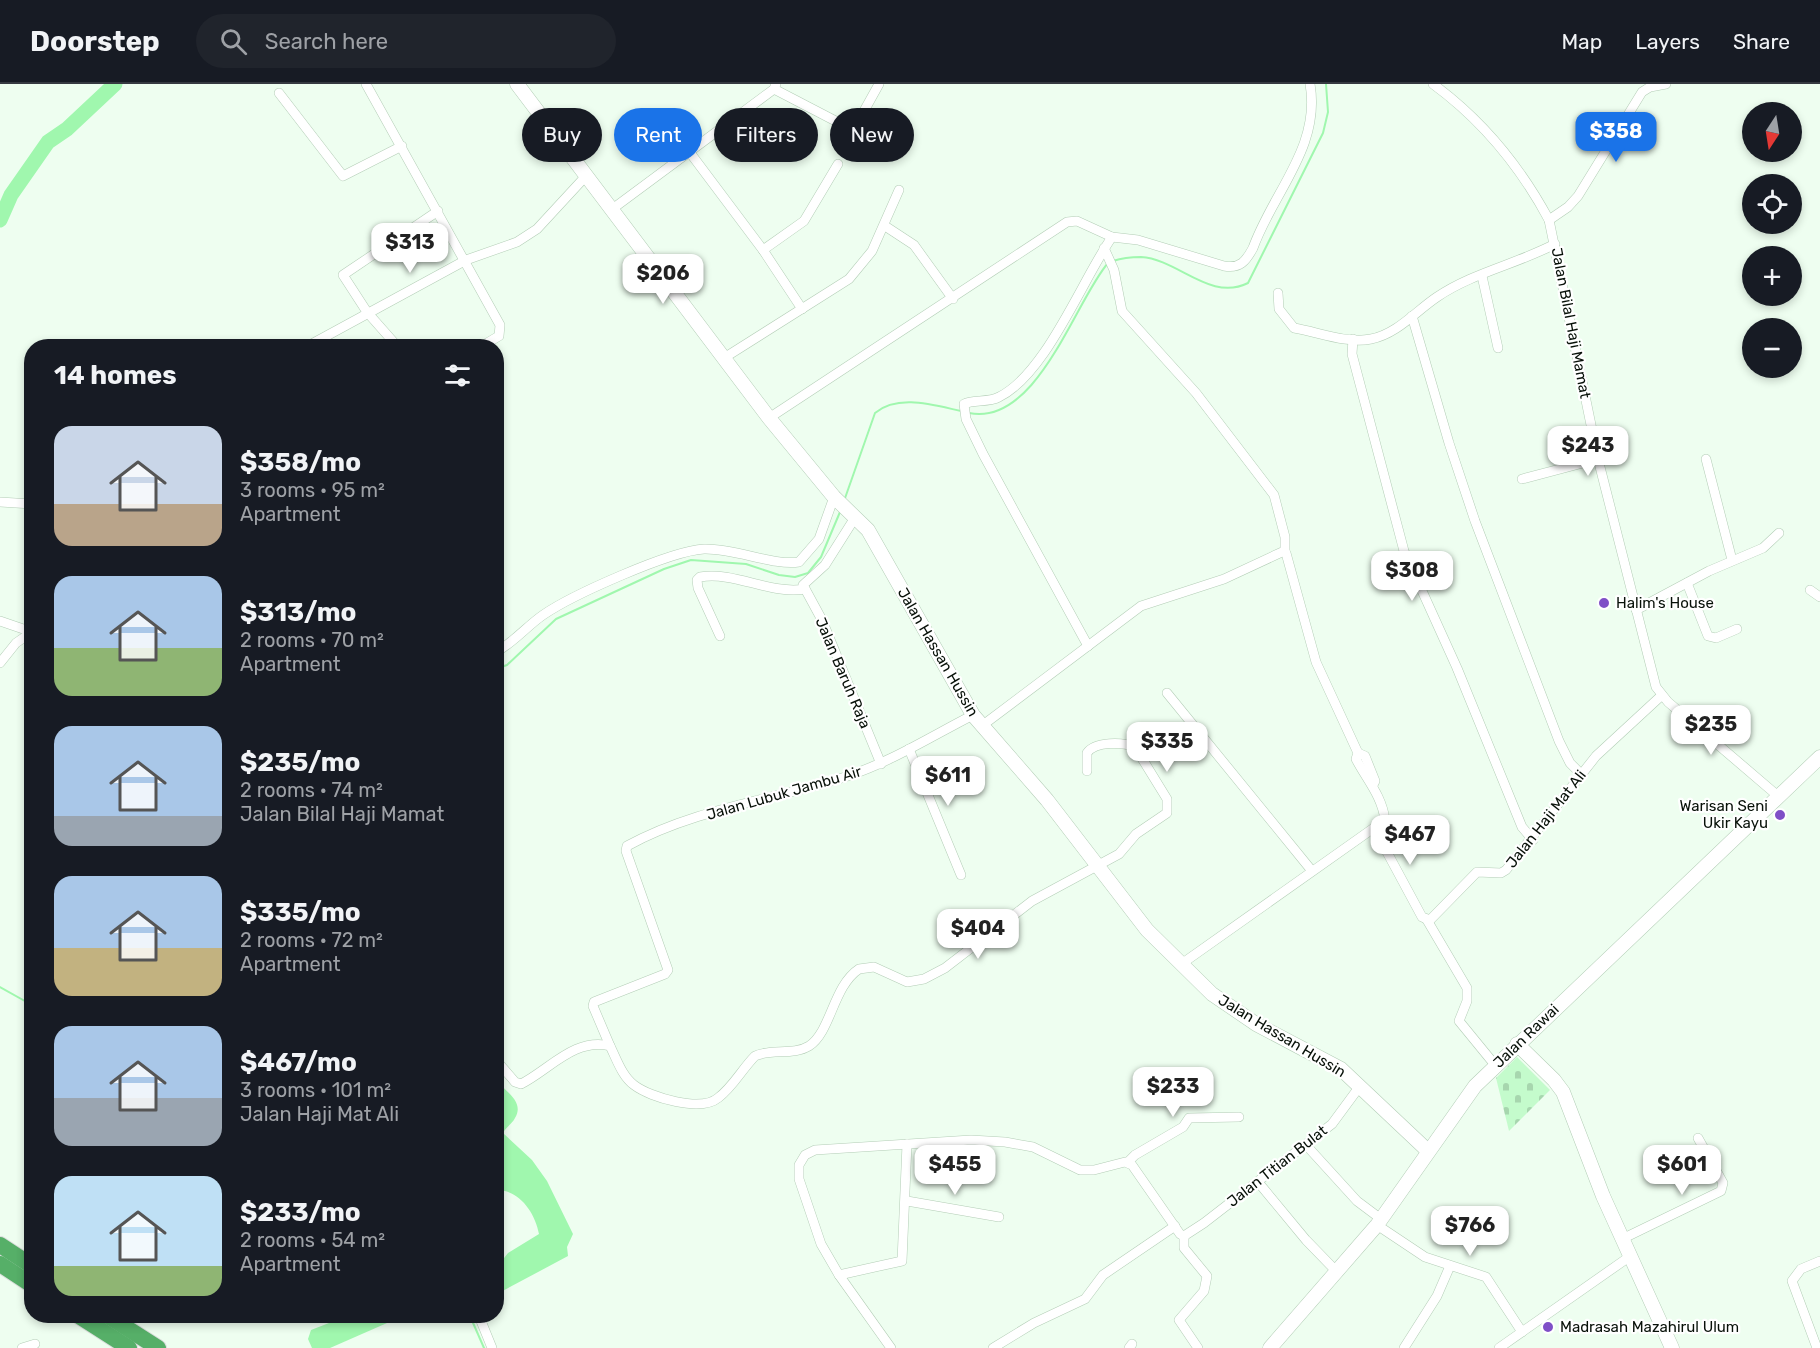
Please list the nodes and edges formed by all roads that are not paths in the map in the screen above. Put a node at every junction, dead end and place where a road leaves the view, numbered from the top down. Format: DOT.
graph roads {
  1 [pos="366,84"];
  2 [pos="517,84"];
  3 [pos="879,84"];
  4 [pos="1310,84"];
  5 [pos="1433,84"];
  6 [pos="1666,84"];
  7 [pos="775,86"];
  8 [pos="279,93"];
  9 [pos="866,108"];
  10 [pos="830,116"];
  11 [pos="702,140"];
  12 [pos="402,146"];
  13 [pos="673,162"];
  14 [pos="697,162"];
  15 [pos="838,164"];
  16 [pos="585,177"];
  17 [pos="899,190"];
  18 [pos="611,210"];
  19 [pos="438,212"];
  20 [pos="1549,220"];
  21 [pos="885,226"];
  22 [pos="1112,237"];
  23 [pos="1555,244"];
  24 [pos="763,250"];
  25 [pos="1107,251"];
  26 [pos="465,260"];
  27 [pos="1482,276"];
  28 [pos="1278,294"];
  29 [pos="953,299"];
  30 [pos="801,309"];
  31 [pos="367,312"];
  32 [pos="1412,316"];
  33 [pos="320,339"];
  34 [pos="391,339"];
  35 [pos="495,339"];
  36 [pos="1353,339"];
  37 [pos="1498,348"];
  38 [pos="724,358"];
  39 [pos="770,418"];
  40 [pos="1598,459"];
  41 [pos="1706,459"];
  42 [pos="1522,479"];
  43 [pos="836,498"];
  44 [pos="0,502"];
  45 [pos="24,504"];
  46 [pos="852,513"];
  47 [pos="1779,534"];
  48 [pos="1286,552"];
  49 [pos="1732,560"];
  50 [pos="1687,583"];
  51 [pos="804,586"];
  52 [pos="1810,590"];
  53 [pos="1820,597"];
  54 [pos="1636,610"];
  55 [pos="0,621"];
  56 [pos="24,629"];
  57 [pos="1737,629"];
  58 [pos="720,636"];
  59 [pos="24,638"];
  60 [pos="504,646"];
  61 [pos="1088,646"];
  62 [pos="0,663"];
  63 [pos="1167,693"];
  64 [pos="1661,696"];
  65 [pos="978,720"];
  66 [pos="909,750"];
  67 [pos="1820,757"];
  68 [pos="881,764"];
  69 [pos="1087,771"];
  70 [pos="1581,774"];
  71 [pos="1778,796"];
  72 [pos="1374,828"];
  73 [pos="1533,840"];
  74 [pos="1100,866"];
  75 [pos="1312,871"];
  76 [pos="961,875"];
  77 [pos="1425,918"];
  78 [pos="1180,965"];
  79 [pos="1517,1044"];
  80 [pos="610,1046"];
  81 [pos="1495,1065"];
  82 [pos="504,1070"];
  83 [pos="1360,1086"];
  84 [pos="1239,1118"];
  85 [pos="1698,1138"];
  86 [pos="907,1144"];
  87 [pos="1306,1145"];
  88 [pos="1428,1151"];
  89 [pos="1128,1162"];
  90 [pos="1258,1182"];
  91 [pos="907,1201"];
  92 [pos="999,1218"];
  93 [pos="1379,1222"];
  94 [pos="1175,1227"];
  95 [pos="1184,1236"];
  96 [pos="1622,1239"];
  97 [pos="0,1245"];
  98 [pos="1629,1257"];
  99 [pos="24,1261"];
  100 [pos="1820,1261"];
  101 [pos="0,1264"];
  102 [pos="1450,1266"];
  103 [pos="1337,1272"];
  104 [pos="839,1275"];
  105 [pos="24,1280"];
  106 [pos="90,1323"];
  107 [pos="119,1323"];
  108 [pos="482,1323"];
  109 [pos="1522,1332"];
  110 [pos="35,1344"];
  111 [pos="22,1348"];
  112 [pos="129,1348"];
  113 [pos="158,1348"];
  114 [pos="492,1348"];
  115 [pos="891,1348"];
  116 [pos="993,1348"];
  117 [pos="1198,1348"];
  118 [pos="1270,1348"];
  119 [pos="1404,1348"];
  120 [pos="1499,1348"];
  121 [pos="1672,1348"];
  122 [pos="1817,1348"];
  1 -- 12 [label="street"];
  2 -- 16 [label="street, Jalan Hassan Hussin"];
  3 -- 9 [label="street"];
  4 -- 22 [label="street"];
  5 -- 20 [label="street, Jalan Bilal Haji Mamat"];
  6 -- 20 [label="street"];
  7 -- 10 [label="street"];
  7 -- 11 [label="street"];
  8 -- 12 [label="street"];
  12 -- 19 [label="street"];
  13 -- 18 [label="street"];
  14 -- 24 [label="street"];
  15 -- 24 [label="street"];
  16 -- 18 [label="street, Jalan Hassan Hussin"];
  16 -- 26 [label="street"];
  17 -- 21 [label="street"];
  18 -- 38 [label="street, Jalan Hassan Hussin"];
  19 -- 26 [label="street"];
  19 -- 31 [label="street"];
  20 -- 23 [label="street, Jalan Bilal Haji Mamat"];
  21 -- 29 [label="street"];
  21 -- 30 [label="street"];
  22 -- 25 [label="street"];
  22 -- 29 [label="street"];
  23 -- 27 [label="street"];
  23 -- 40 [label="street, Jalan Bilal Haji Mamat"];
  24 -- 30 [label="street"];
  25 -- 48 [label="street"];
  25 -- 61 [label="street"];
  26 -- 31 [label="street"];
  26 -- 35 [label="street"];
  27 -- 32 [label="street"];
  27 -- 37 [label="street"];
  28 -- 36 [label="street"];
  29 -- 39 [label="street"];
  30 -- 38 [label="street"];
  31 -- 33 [label="street"];
  31 -- 34 [label="street"];
  32 -- 36 [label="street"];
  32 -- 70 [label="street"];
  36 -- 73 [label="street"];
  38 -- 39 [label="street, Jalan Hassan Hussin"];
  39 -- 43 [label="street, Jalan Hassan Hussin"];
  40 -- 42 [label="street"];
  40 -- 54 [label="street, Jalan Bilal Haji Mamat"];
  41 -- 49 [label="street"];
  43 -- 46 [label="street, Jalan Hassan Hussin"];
  43 -- 60 [label="street"];
  44 -- 45 [label="street"];
  46 -- 51 [label="street"];
  46 -- 65 [label="street, Jalan Hassan Hussin"];
  47 -- 49 [label="street"];
  48 -- 61 [label="street, Jalan Lubuk Jambu Air"];
  48 -- 72 [label="street"];
  49 -- 50 [label="street"];
  50 -- 54 [label="street"];
  50 -- 57 [label="street"];
  51 -- 58 [label="street"];
  51 -- 68 [label="street, Jalan Baruh Raja"];
  52 -- 53 [label="street"];
  54 -- 64 [label="street, Jalan Bilal Haji Mamat"];
  55 -- 56 [label="street"];
  59 -- 62 [label="street"];
  61 -- 65 [label="street, Jalan Lubuk Jambu Air"];
  63 -- 75 [label="street"];
  64 -- 70 [label="street, Jalan Haji Mat Ali"];
  64 -- 71 [label="street, Jalan Bilal Haji Mamat"];
  65 -- 66 [label="street, Jalan Lubuk Jambu Air"];
  65 -- 74 [label="street, Jalan Hassan Hussin"];
  66 -- 68 [label="street, Jalan Lubuk Jambu Air"];
  66 -- 76 [label="street"];
  67 -- 71 [label="street, Jalan Rawai"];
  68 -- 80 [label="street, Jalan Lubuk Jambu Air"];
  69 -- 74 [label="street"];
  70 -- 73 [label="street, Jalan Haji Mat Ali"];
  71 -- 79 [label="street, Jalan Rawai"];
  72 -- 75 [label="street"];
  72 -- 77 [label="street"];
  73 -- 77 [label="street, Jalan Haji Mat Ali"];
  74 -- 78 [label="street, Jalan Hassan Hussin"];
  74 -- 80 [label="street"];
  75 -- 78 [label="street"];
  77 -- 81 [label="street"];
  78 -- 83 [label="street, Jalan Hassan Hussin"];
  79 -- 81 [label="street, Jalan Rawai"];
  79 -- 96 [label="street"];
  80 -- 82 [label="street"];
  81 -- 88 [label="street, Jalan Rawai"];
  83 -- 87 [label="street, Jalan Titian Bulat"];
  83 -- 88 [label="street, Jalan Hassan Hussin"];
  84 -- 89 [label="street"];
  85 -- 96 [label="street"];
  86 -- 89 [label="street"];
  86 -- 91 [label="street"];
  86 -- 104 [label="street"];
  87 -- 90 [label="street, Jalan Titian Bulat"];
  87 -- 93 [label="street"];
  88 -- 93 [label="street, Jalan Rawai"];
  89 -- 94 [label="street"];
  90 -- 95 [label="street, Jalan Titian Bulat"];
  90 -- 103 [label="street"];
  91 -- 92 [label="street"];
  91 -- 104 [label="street"];
  93 -- 102 [label="street"];
  93 -- 103 [label="street, Jalan Rawai"];
  94 -- 95 [label="street"];
  94 -- 116 [label="street"];
  95 -- 117 [label="street"];
  96 -- 98 [label="street"];
  97 -- 99 [label="highway"];
  98 -- 109 [label="street"];
  98 -- 121 [label="street"];
  100 -- 122 [label="street"];
  101 -- 105 [label="highway"];
  102 -- 109 [label="street"];
  102 -- 119 [label="street"];
  103 -- 118 [label="street, Jalan Rawai"];
  104 -- 115 [label="street"];
  106 -- 112 [label="highway"];
  107 -- 113 [label="highway"];
  108 -- 114 [label="street"];
  109 -- 120 [label="street"];
  110 -- 111 [label="street"];
}
